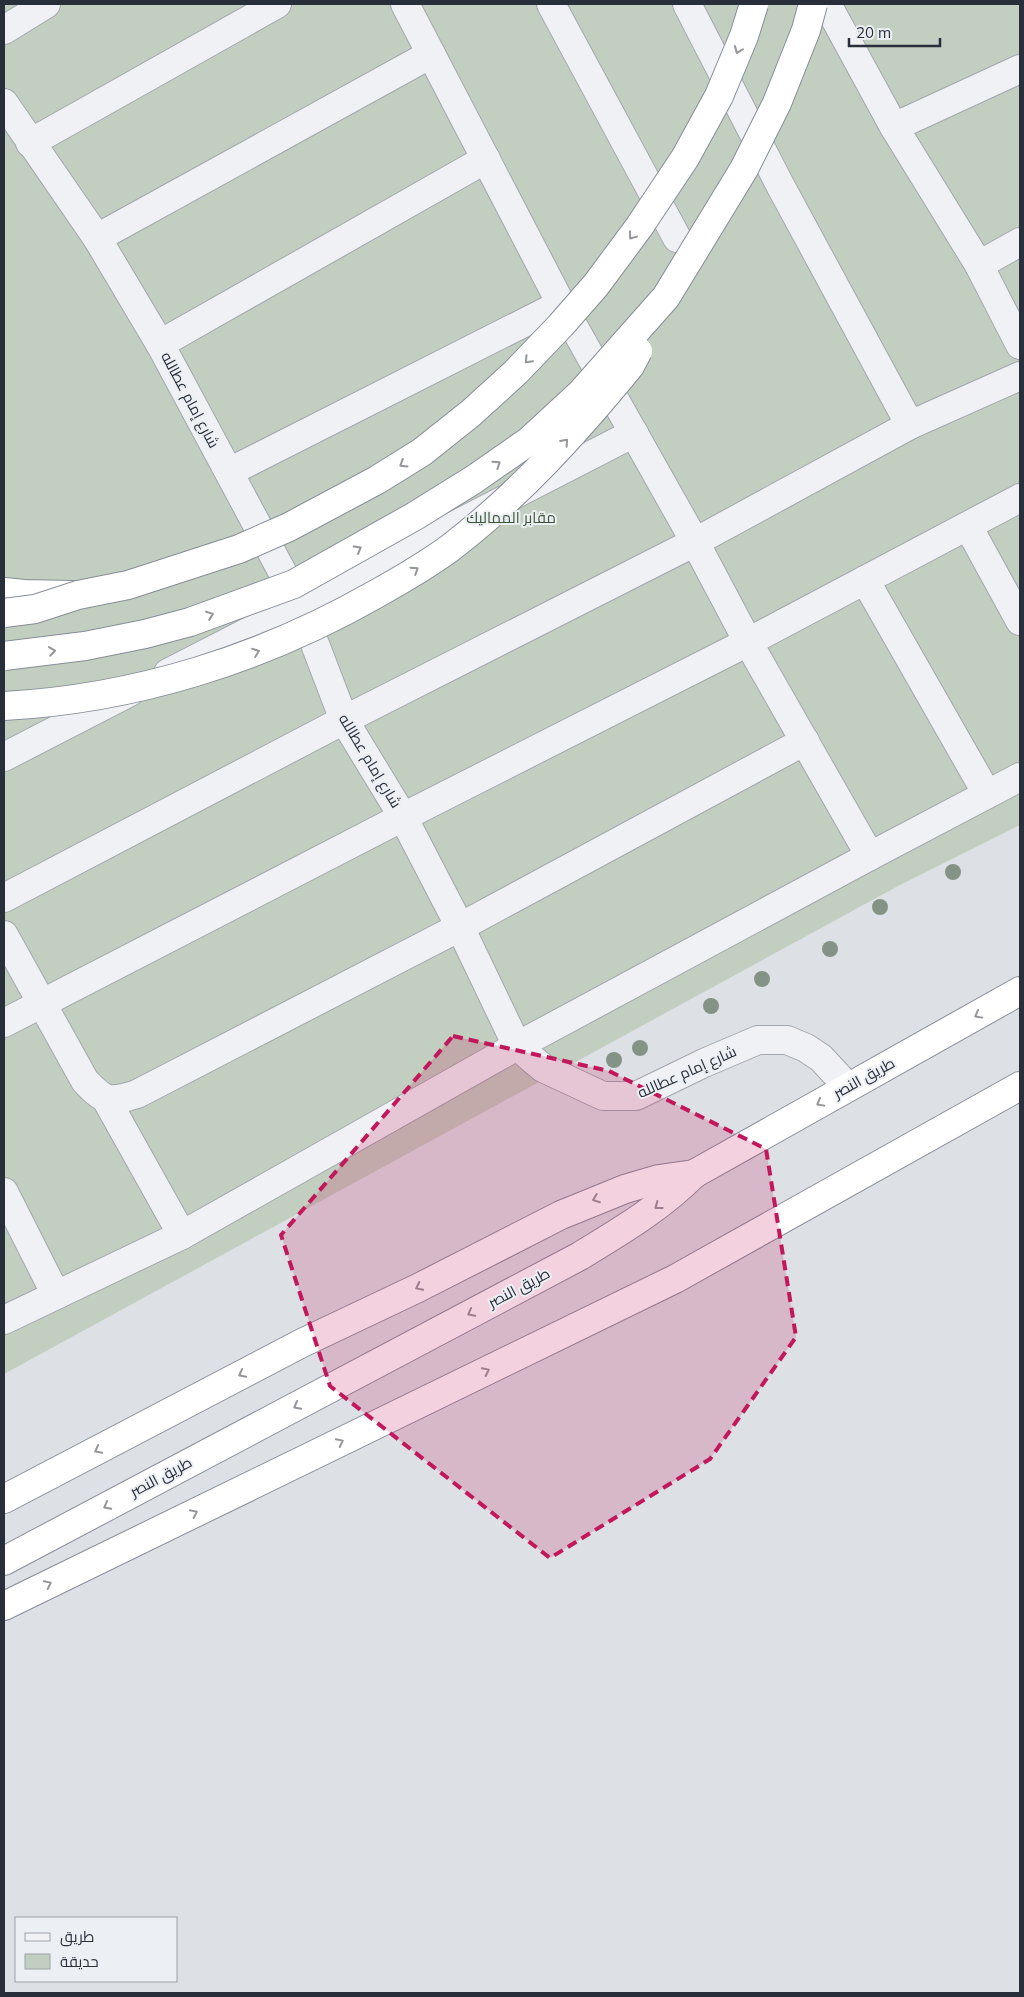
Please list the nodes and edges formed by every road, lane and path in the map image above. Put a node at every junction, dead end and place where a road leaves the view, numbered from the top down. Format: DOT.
graph roads {
  1 [pos="46,4"];
  2 [pos="277,4"];
  3 [pos="405,4"];
  4 [pos="551,4"];
  5 [pos="687,4"];
  6 [pos="754,4"];
  7 [pos="813,4"];
  8 [pos="828,4"];
  9 [pos="4,30"];
  10 [pos="432,54"];
  11 [pos="1020,69"];
  12 [pos="4,104"];
  13 [pos="894,127"];
  14 [pos="30,143"];
  15 [pos="486,159"];
  16 [pos="97,238"];
  17 [pos="677,238"];
  18 [pos="1020,242"];
  19 [pos="979,264"];
  20 [pos="666,297"];
  21 [pos="561,304"];
  22 [pos="160,344"];
  23 [pos="1020,346"];
  24 [pos="1020,376"];
  25 [pos="910,425"];
  26 [pos="634,433"];
  27 [pos="229,472"];
  28 [pos="1020,498"];
  29 [pos="968,526"];
  30 [pos="695,542"];
  31 [pos="864,580"];
  32 [pos="4,592"];
  33 [pos="78,595"];
  34 [pos="300,605"];
  35 [pos="4,613"];
  36 [pos="1020,621"];
  37 [pos="748,642"];
  38 [pos="4,656"];
  39 [pos="4,706"];
  40 [pos="344,720"];
  41 [pos="804,741"];
  42 [pos="4,756"];
  43 [pos="1020,778"];
  44 [pos="987,794"];
  45 [pos="403,817"];
  46 [pos="870,856"];
  47 [pos="4,898"];
  48 [pos="460,928"];
  49 [pos="4,935"];
  50 [pos="1020,991"];
  51 [pos="41,1002"];
  52 [pos="4,1023"];
  53 [pos="517,1046"];
  54 [pos="1020,1086"];
  55 [pos="848,1087"];
  56 [pos="106,1099"];
  57 [pos="694,1174"];
  58 [pos="4,1192"];
  59 [pos="182,1235"];
  60 [pos="56,1295"];
  61 [pos="4,1320"];
  62 [pos="4,1499"];
  63 [pos="4,1561"];
  64 [pos="4,1606"];
  1 -- 9 [label="lane"];
  2 -- 14 [label="lane"];
  3 -- 10 [label="lane"];
  4 -- 17 [label="lane"];
  5 -- 25 [label="lane"];
  6 -- 33 [label="highway, one-way, bridge"];
  7 -- 20 [label="highway, bridge"];
  8 -- 13 [label="lane"];
  10 -- 15 [label="lane"];
  10 -- 16 [label="lane"];
  11 -- 13 [label="lane"];
  12 -- 14 [label="lane, شارع إمام عطالله"];
  13 -- 19 [label="lane"];
  14 -- 16 [label="lane, شارع إمام عطالله"];
  15 -- 21 [label="lane"];
  15 -- 22 [label="lane"];
  16 -- 22 [label="lane, شارع إمام عطالله"];
  18 -- 19 [label="lane"];
  19 -- 23 [label="lane"];
  38 -- 20 [label="highway, one-way, bridge"];
  39 -- 20 [label="highway, one-way, bridge"];
  21 -- 26 [label="lane"];
  21 -- 27 [label="lane"];
  22 -- 27 [label="lane, شارع إمام عطالله"];
  24 -- 25 [label="lane"];
  25 -- 30 [label="lane"];
  26 -- 30 [label="lane"];
  26 -- 34 [label="lane"];
  27 -- 34 [label="lane, شارع إمام عطالله"];
  28 -- 29 [label="lane"];
  29 -- 31 [label="lane"];
  29 -- 36 [label="lane"];
  30 -- 37 [label="lane"];
  30 -- 40 [label="lane"];
  31 -- 37 [label="lane"];
  31 -- 44 [label="lane"];
  32 -- 33 [label="highway"];
  33 -- 35 [label="highway, bridge"];
  34 -- 40 [label="lane, شارع إمام عطالله"];
  34 -- 42 [label="lane"];
  37 -- 41 [label="lane"];
  37 -- 45 [label="lane"];
  40 -- 45 [label="lane, شارع إمام عطالله"];
  40 -- 47 [label="lane"];
  41 -- 46 [label="lane"];
  41 -- 48 [label="lane"];
  43 -- 44 [label="lane"];
  44 -- 46 [label="lane"];
  45 -- 48 [label="lane, شارع إمام عطالله"];
  45 -- 51 [label="lane"];
  46 -- 53 [label="lane"];
  48 -- 53 [label="lane, شارع إمام عطالله"];
  48 -- 56 [label="lane"];
  49 -- 51 [label="lane"];
  50 -- 55 [label="highway, طريق النصر, one-way"];
  51 -- 52 [label="lane"];
  51 -- 56 [label="lane"];
  53 -- 55 [label="lane, شارع إمام عطالله"];
  53 -- 59 [label="lane"];
  64 -- 54 [label="highway, one-way"];
  55 -- 57 [label="highway, طريق النصر, one-way"];
  56 -- 59 [label="lane"];
  57 -- 62 [label="highway, one-way"];
  57 -- 63 [label="highway, طريق النصر, one-way"];
  58 -- 60 [label="lane"];
  59 -- 60 [label="lane"];
  60 -- 61 [label="lane"];
}
